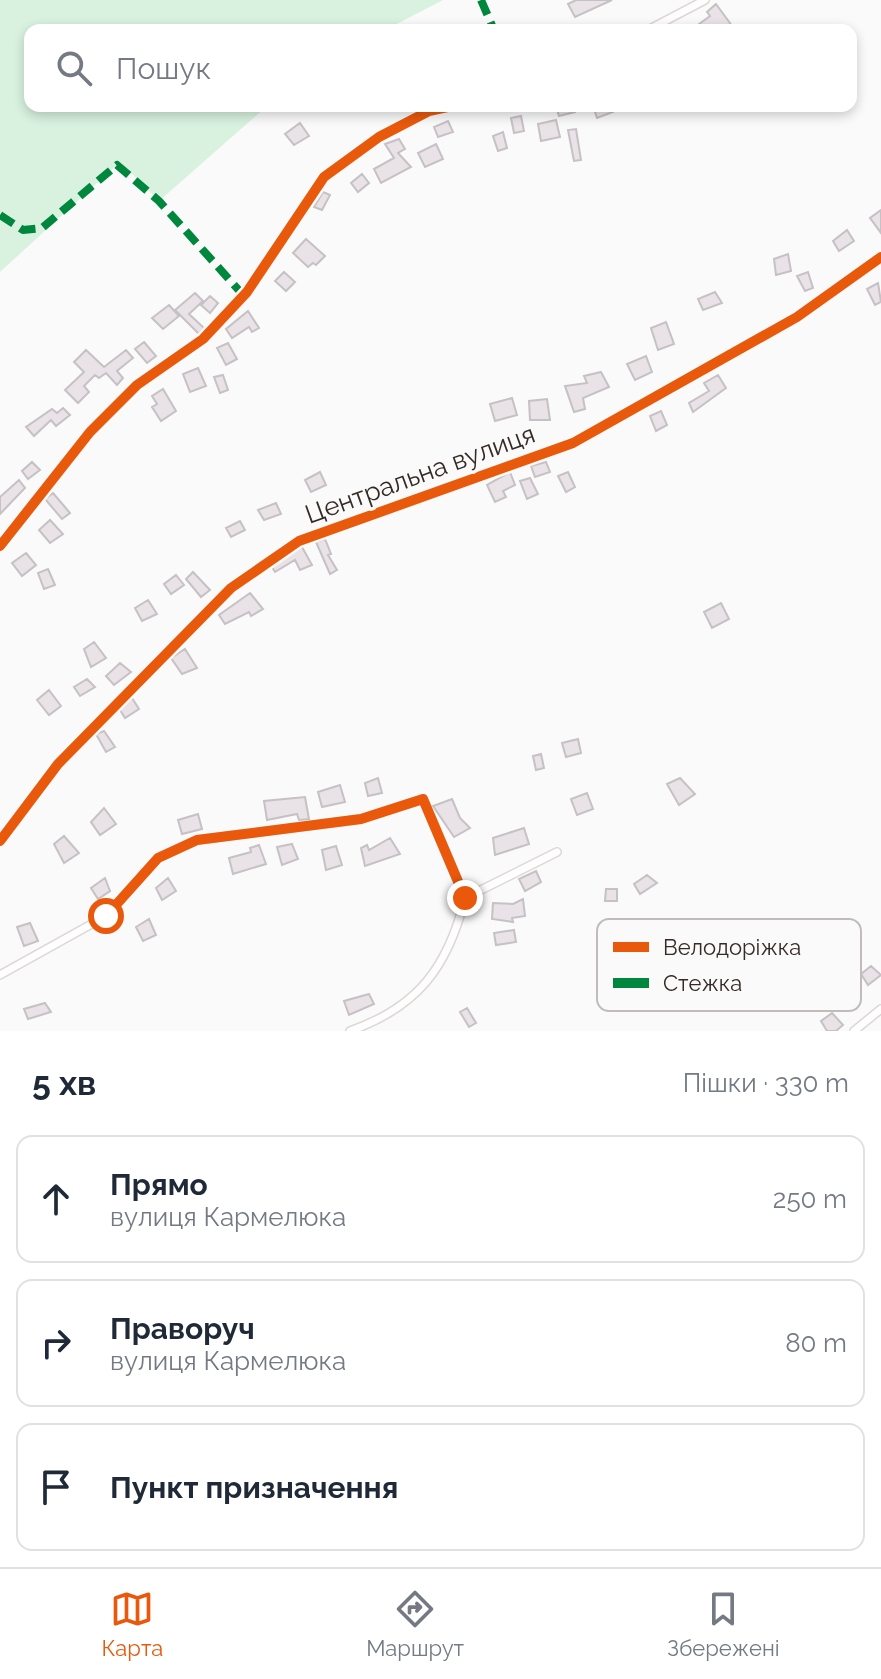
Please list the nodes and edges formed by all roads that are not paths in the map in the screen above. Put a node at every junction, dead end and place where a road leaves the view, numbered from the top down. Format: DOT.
graph roads {
  1 [pos="705,0"];
  2 [pos="659,24"];
  3 [pos="427,112"];
  4 [pos="881,257"];
  5 [pos="0,546"];
  6 [pos="0,841"];
  7 [pos="557,852"];
  8 [pos="465,898"];
  9 [pos="0,975"];
  10 [pos="881,1009"];
  11 [pos="350,1031"];
  12 [pos="854,1031"];
  1 -- 2 [label="street"];
  3 -- 5 [label="street"];
  4 -- 6 [label="street, Центральна вулиця"];
  7 -- 8 [label="street"];
  8 -- 9 [label="street"];
  8 -- 11 [label="street"];
  10 -- 12 [label="street"];
}
